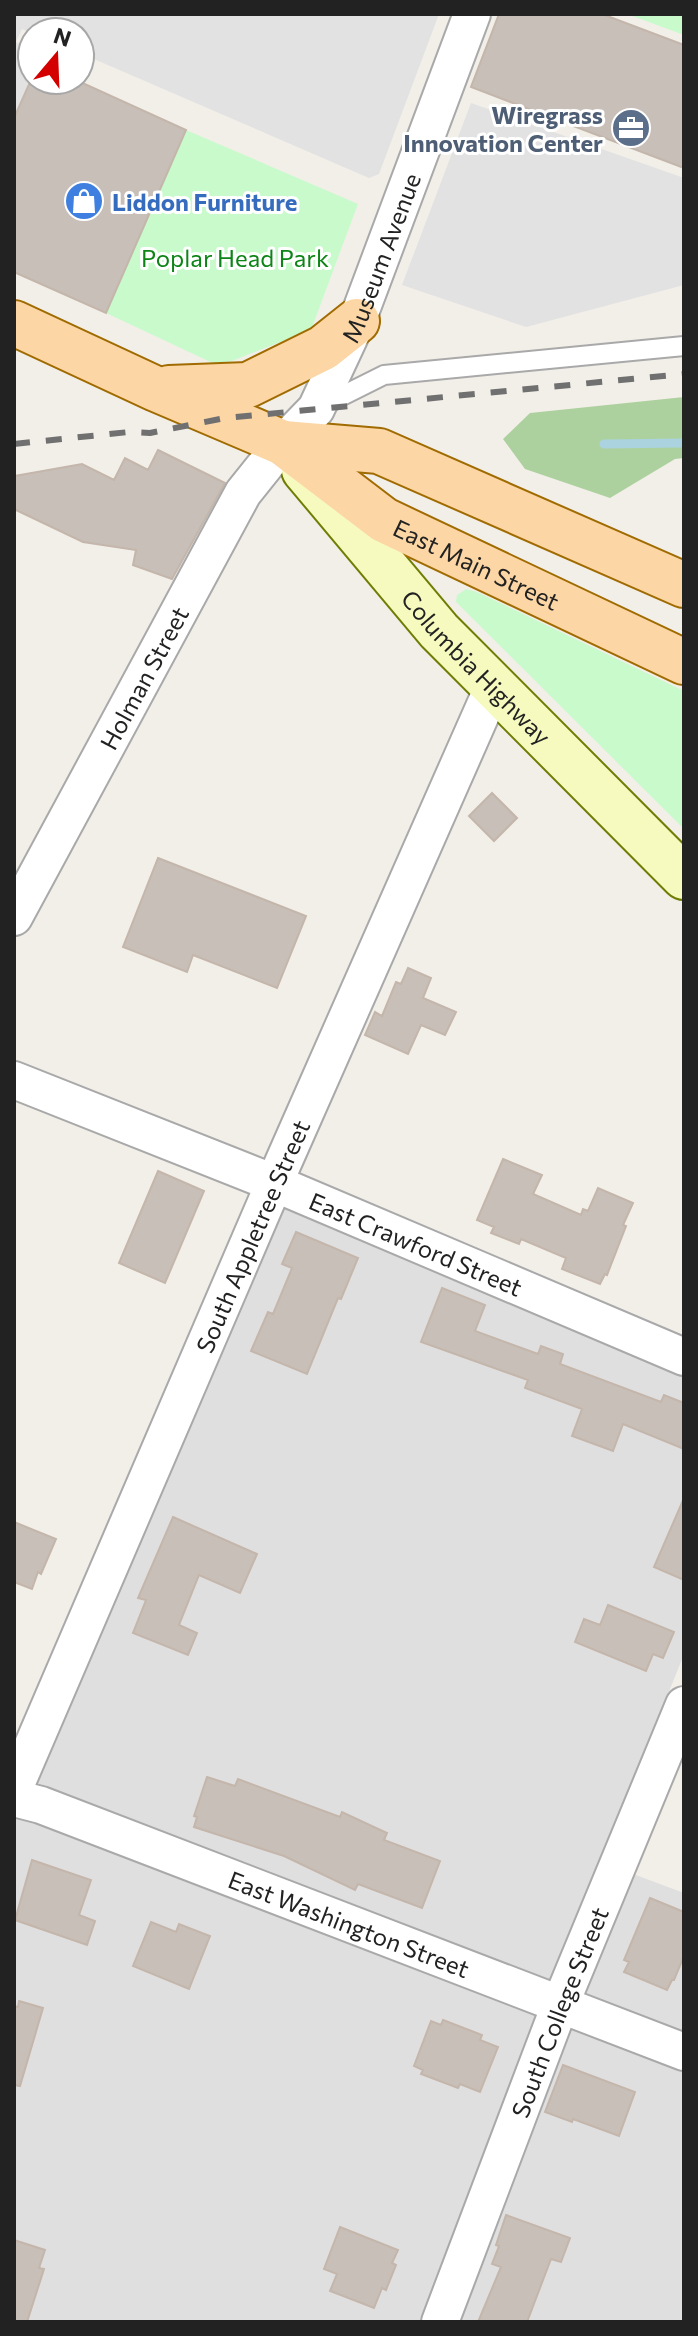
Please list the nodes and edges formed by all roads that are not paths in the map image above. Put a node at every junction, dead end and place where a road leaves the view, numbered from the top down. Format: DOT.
graph roads {
  1 [pos="472,14"];
  2 [pos="357,321"];
  3 [pos="14,323"];
  4 [pos="684,346"];
  5 [pos="156,389"];
  6 [pos="316,409"];
  7 [pos="283,443"];
  8 [pos="684,585"];
  9 [pos="684,662"];
  10 [pos="494,685"];
  11 [pos="684,877"];
  12 [pos="14,917"];
  13 [pos="14,1080"];
  14 [pos="274,1183"];
  15 [pos="684,1357"];
  16 [pos="684,1705"];
  17 [pos="14,1789"];
  18 [pos="14,1798"];
  19 [pos="560,2005"];
  20 [pos="684,2052"];
  21 [pos="440,2322"];
  1 -- 2 [label="street, Museum Avenue"];
  2 -- 5 [label="main road"];
  2 -- 6 [label="street, Museum Avenue"];
  3 -- 5 [label="main road, East Main Street"];
  4 -- 6 [label="lane"];
  5 -- 7 [label="main road, East Main Street"];
  6 -- 7 [label="street, Museum Avenue"];
  7 -- 8 [label="main road, East Main Street"];
  7 -- 9 [label="main road, East Main Street"];
  7 -- 10 [label="main road, Columbia Highway"];
  7 -- 12 [label="street, Holman Street"];
  10 -- 11 [label="main road, Columbia Highway"];
  10 -- 14 [label="street, South Appletree Street"];
  13 -- 14 [label="street, East Crawford Street"];
  14 -- 15 [label="street, East Crawford Street"];
  14 -- 17 [label="street, South Appletree Street"];
  16 -- 19 [label="street, South College Street"];
  18 -- 19 [label="street, East Washington Street"];
  19 -- 20 [label="street, East Washington Street"];
  19 -- 21 [label="street, South College Street"];
}
